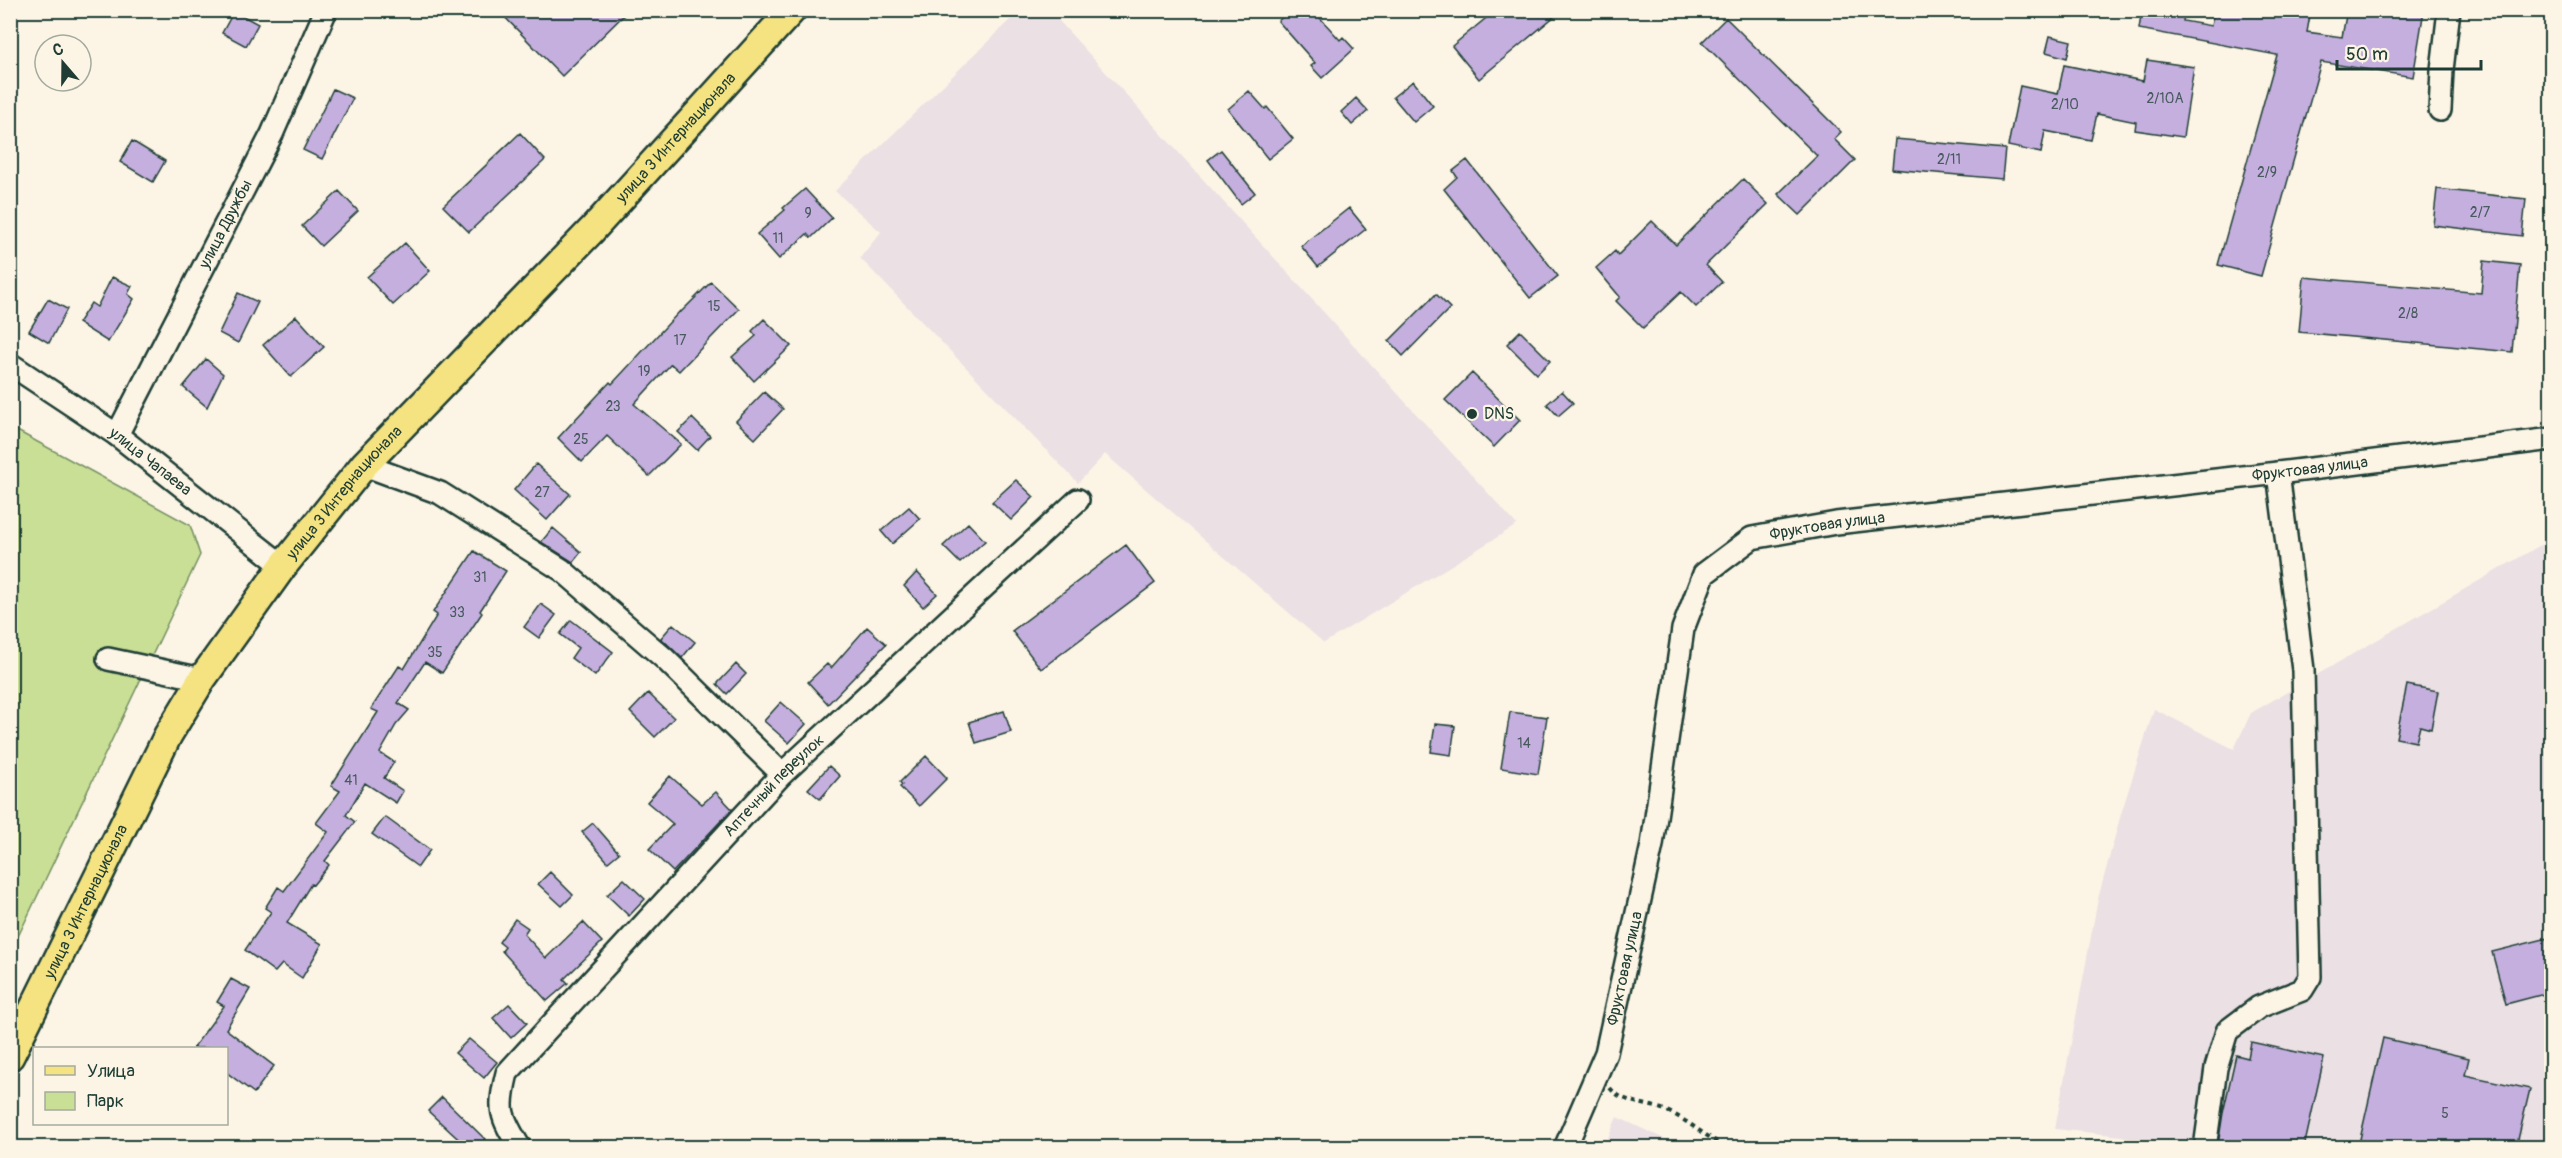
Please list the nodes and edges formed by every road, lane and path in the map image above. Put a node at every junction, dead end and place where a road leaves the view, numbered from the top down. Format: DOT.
graph roads {
  1 [pos="326,10"];
  2 [pos="792,10"];
  3 [pos="1952,10"];
  4 [pos="2449,10"];
  5 [pos="1955,19"];
  6 [pos="2440,110"];
  7 [pos="10,364"];
  8 [pos="117,435"];
  9 [pos="2552,439"];
  10 [pos="364,465"];
  11 [pos="2278,473"];
  12 [pos="1078,500"];
  13 [pos="283,566"];
  14 [pos="108,659"];
  15 [pos="202,679"];
  16 [pos="782,774"];
  17 [pos="1606,1053"];
  18 [pos="10,1056"];
  19 [pos="520,1148"];
  20 [pos="1565,1148"];
  21 [pos="1728,1148"];
  22 [pos="2205,1148"];
  1 -- 8 [label="street, улица Дружбы"];
  2 -- 10 [label="main road, улица 3 Интернационала"];
  3 -- 5 [label="path"];
  4 -- 6 [label="street"];
  7 -- 8 [label="street, улица Чапаева"];
  8 -- 13 [label="street, улица Чапаева"];
  9 -- 11 [label="street, Фруктовая улица"];
  10 -- 13 [label="main road, улица 3 Интернационала"];
  10 -- 16 [label="street"];
  11 -- 17 [label="street, Фруктовая улица"];
  11 -- 22 [label="street"];
  12 -- 16 [label="street, Аптечный переулок"];
  13 -- 15 [label="main road, улица 3 Интернационала"];
  14 -- 15 [label="street"];
  15 -- 18 [label="main road, улица 3 Интернационала"];
  16 -- 19 [label="street, Аптечный переулок"];
  17 -- 20 [label="street, Фруктовая улица"];
  17 -- 21 [label="path"];
}
